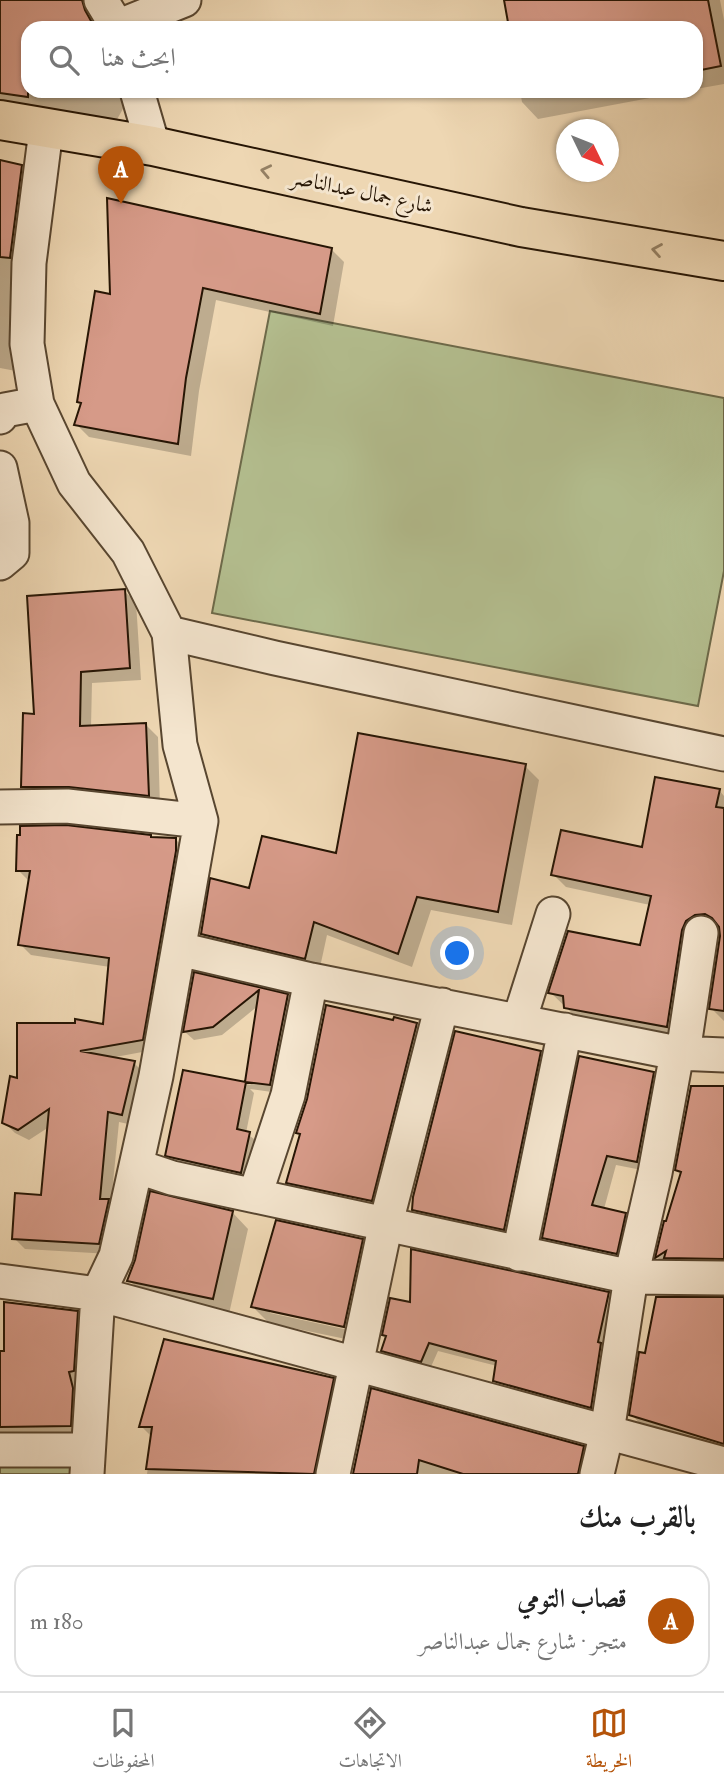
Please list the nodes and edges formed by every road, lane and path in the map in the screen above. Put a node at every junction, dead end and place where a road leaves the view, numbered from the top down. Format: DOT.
graph roads {
  1 [pos="184,0"];
  2 [pos="112,18"];
  3 [pos="139,98"];
  4 [pos="0,120"];
  5 [pos="46,130"];
  6 [pos="153,146"];
  7 [pos="724,261"];
  8 [pos="37,404"];
  9 [pos="0,417"];
  10 [pos="0,468"];
  11 [pos="0,564"];
  12 [pos="169,633"];
  13 [pos="724,754"];
  14 [pos="0,807"];
  15 [pos="201,821"];
  16 [pos="553,914"];
  17 [pos="701,933"];
  18 [pos="179,949"];
  19 [pos="311,979"];
  20 [pos="442,1005"];
  21 [pos="519,1021"];
  22 [pos="565,1030"];
  23 [pos="680,1053"];
  24 [pos="724,1055"];
  25 [pos="136,1166"];
  26 [pos="255,1195"];
  27 [pos="386,1223"];
  28 [pos="519,1254"];
  29 [pos="631,1277"];
  30 [pos="724,1278"];
  31 [pos="0,1282"];
  32 [pos="99,1294"];
  33 [pos="355,1365"];
  34 [pos="607,1432"];
  35 [pos="0,1450"];
  36 [pos="87,1462"];
  37 [pos="724,1464"];
  38 [pos="333,1474"];
  39 [pos="597,1474"];
  1 -- 2 [label="street"];
  3 -- 6 [label="street"];
  4 -- 5 [label="main road, شارع جمال عبدالناصر"];
  5 -- 6 [label="main road, شارع جمال عبدالناصر"];
  5 -- 8 [label="street"];
  7 -- 6 [label="main road, شارع جمال عبدالناصر, one-way"];
  8 -- 9 [label="street"];
  8 -- 12 [label="street"];
  10 -- 11 [label="street"];
  12 -- 13 [label="street"];
  12 -- 15 [label="street"];
  14 -- 15 [label="street"];
  15 -- 18 [label="street"];
  16 -- 21 [label="street"];
  17 -- 23 [label="street"];
  18 -- 19 [label="street"];
  18 -- 25 [label="street"];
  19 -- 20 [label="street"];
  19 -- 26 [label="street"];
  20 -- 21 [label="street"];
  20 -- 27 [label="street"];
  21 -- 22 [label="street"];
  22 -- 23 [label="street"];
  22 -- 28 [label="street"];
  23 -- 24 [label="street"];
  23 -- 29 [label="street"];
  25 -- 26 [label="street"];
  25 -- 32 [label="street"];
  26 -- 27 [label="street"];
  27 -- 28 [label="street"];
  27 -- 33 [label="street"];
  28 -- 29 [label="street"];
  29 -- 30 [label="street"];
  29 -- 34 [label="street"];
  31 -- 32 [label="street"];
  32 -- 33 [label="street"];
  32 -- 36 [label="street"];
  33 -- 34 [label="street"];
  33 -- 38 [label="street"];
  34 -- 37 [label="street"];
  34 -- 39 [label="street"];
  35 -- 36 [label="street"];
}
